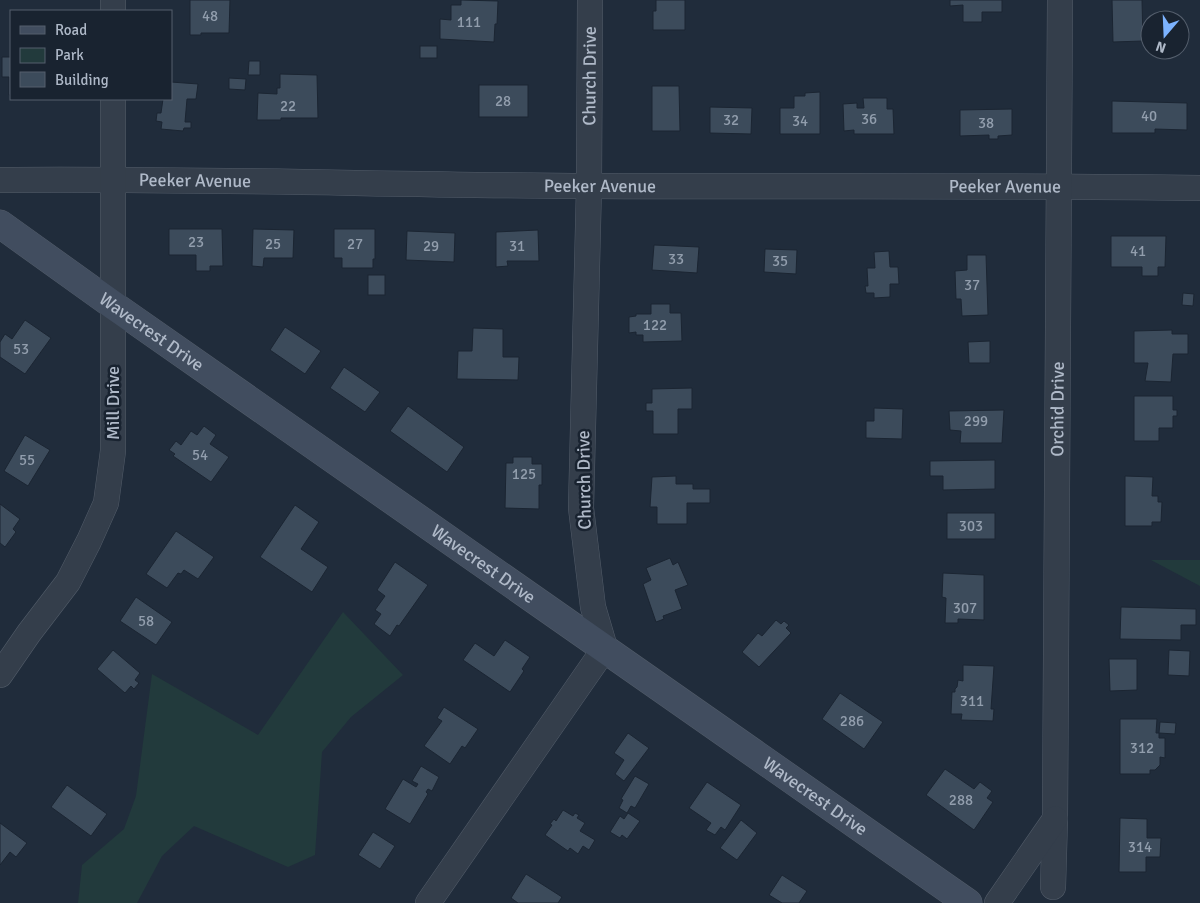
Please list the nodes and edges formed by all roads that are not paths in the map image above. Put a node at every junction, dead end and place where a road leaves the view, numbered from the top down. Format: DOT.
graph roads {
  1 [pos="590,0"];
  2 [pos="1060,0"];
  3 [pos="113,100"];
  4 [pos="112,179"];
  5 [pos="0,180"];
  6 [pos="589,186"];
  7 [pos="1058,186"];
  8 [pos="1200,188"];
  9 [pos="0,224"];
  10 [pos="113,305"];
  11 [pos="605,648"];
  12 [pos="0,675"];
  13 [pos="1055,819"];
  14 [pos="1053,887"];
  15 [pos="428,903"];
  16 [pos="968,903"];
  17 [pos="998,903"];
  1 -- 6 [label="street, Church Drive"];
  2 -- 7 [label="street, Orchid Drive"];
  3 -- 4 [label="street, Mill Drive"];
  4 -- 5 [label="street, Peeker Avenue"];
  4 -- 6 [label="street, Peeker Avenue"];
  4 -- 10 [label="street, Mill Drive"];
  6 -- 7 [label="street, Peeker Avenue"];
  6 -- 11 [label="street, Church Drive"];
  7 -- 8 [label="street, Peeker Avenue"];
  7 -- 13 [label="street, Orchid Drive"];
  9 -- 10 [label="street, Wavecrest Drive"];
  10 -- 11 [label="street, Wavecrest Drive"];
  10 -- 12 [label="street, Mill Drive"];
  11 -- 15 [label="street"];
  11 -- 16 [label="street, Wavecrest Drive"];
  13 -- 14 [label="street, Orchid Drive"];
  13 -- 17 [label="street"];
}
